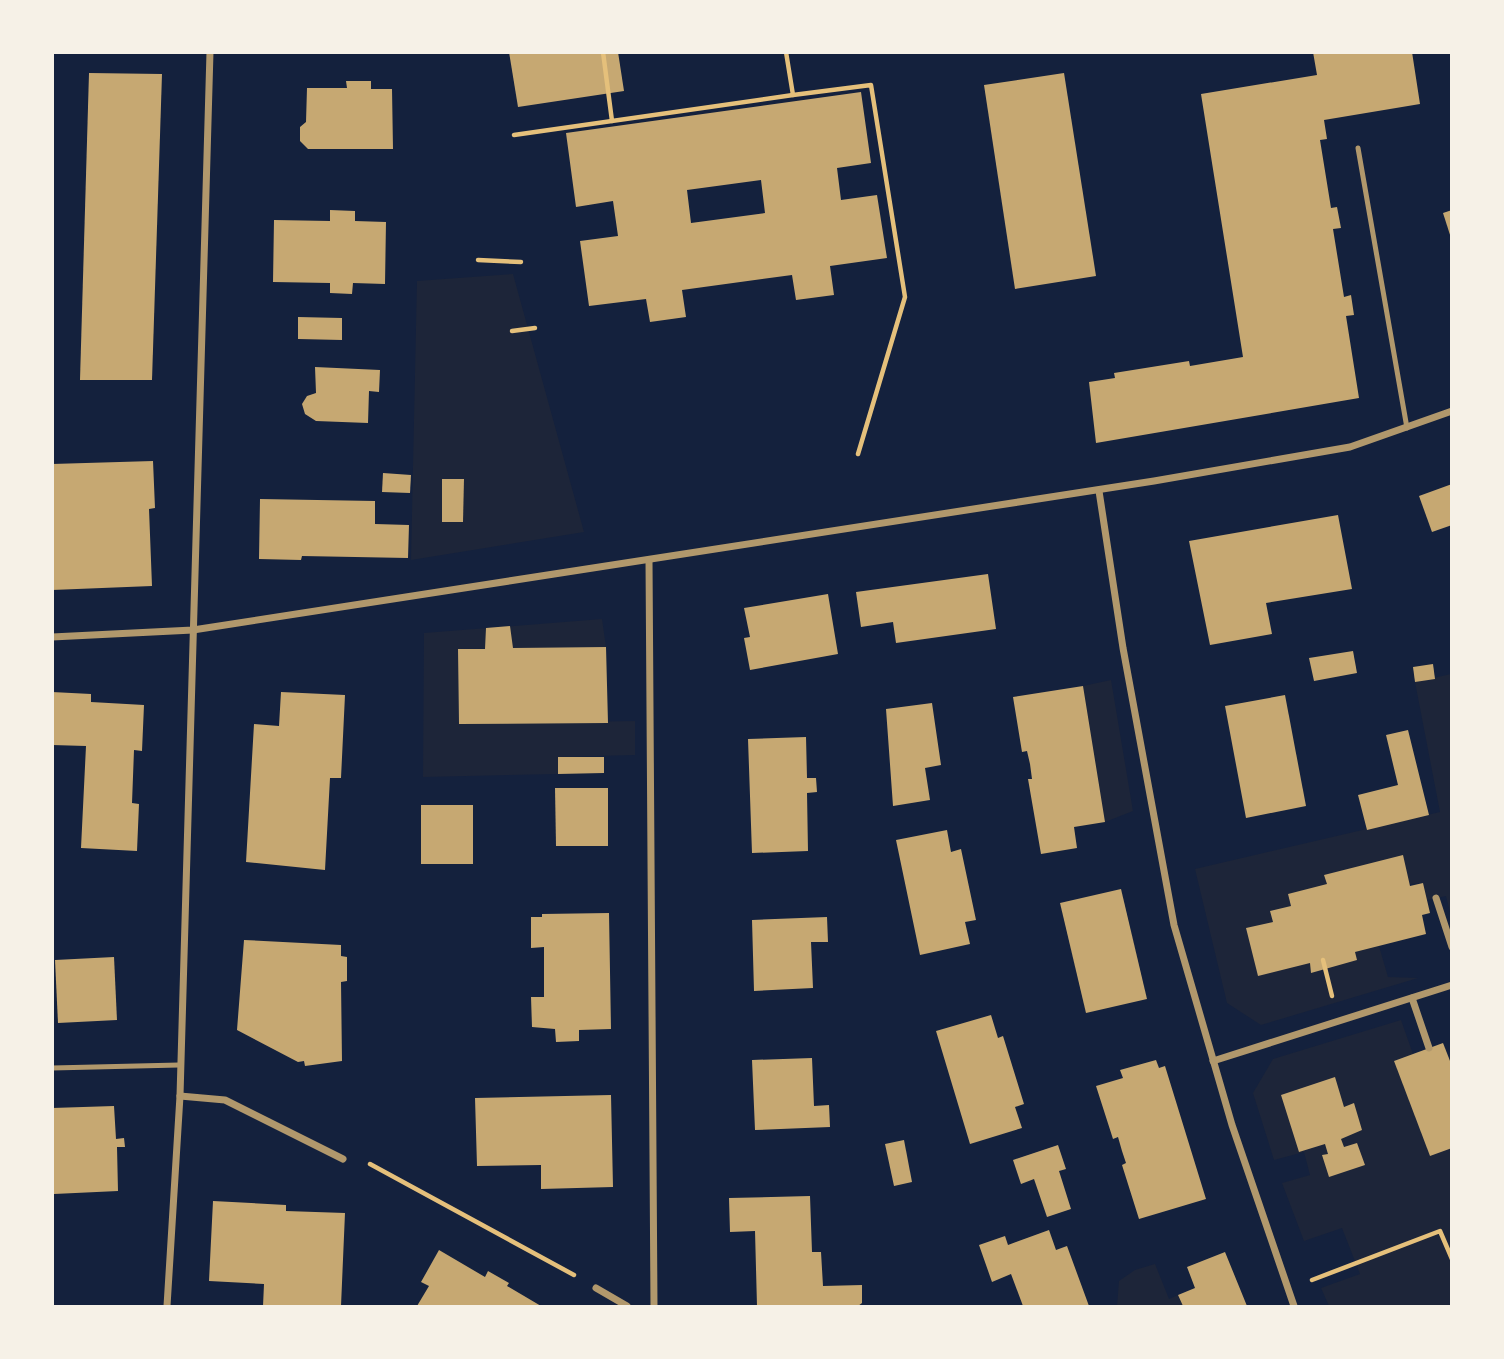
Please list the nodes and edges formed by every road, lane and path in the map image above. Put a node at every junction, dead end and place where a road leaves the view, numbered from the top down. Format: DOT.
graph roads {
  1 [pos="210,52"];
  2 [pos="603,52"];
  3 [pos="786,52"];
  4 [pos="793,95"];
  5 [pos="612,121"];
  6 [pos="514,135"];
  7 [pos="1358,148"];
  8 [pos="478,260"];
  9 [pos="521,262"];
  10 [pos="535,328"];
  11 [pos="512,331"];
  12 [pos="1451,411"];
  13 [pos="1407,428"];
  14 [pos="858,454"];
  15 [pos="1099,491"];
  16 [pos="649,560"];
  17 [pos="193,630"];
  18 [pos="52,637"];
  19 [pos="1436,898"];
  20 [pos="1451,947"];
  21 [pos="1323,960"];
  22 [pos="1451,985"];
  23 [pos="1412,998"];
  24 [pos="1339,1021"];
  25 [pos="1429,1048"];
  26 [pos="1213,1061"];
  27 [pos="179,1065"];
  28 [pos="52,1068"];
  29 [pos="180,1096"];
  30 [pos="343,1159"];
  31 [pos="364,1161"];
  32 [pos="1451,1259"];
  33 [pos="568,1272"];
  34 [pos="1311,1281"];
  35 [pos="596,1288"];
  36 [pos="167,1307"];
  37 [pos="627,1307"];
  38 [pos="654,1307"];
  39 [pos="1294,1307"];
  1 -- 17 [label="street"];
  2 -- 5 [label="path"];
  3 -- 4 [label="path"];
  4 -- 5 [label="path"];
  4 -- 14 [label="path"];
  5 -- 6 [label="path"];
  7 -- 13 [label="lane"];
  8 -- 9 [label="path"];
  10 -- 11 [label="path"];
  12 -- 13 [label="street"];
  13 -- 15 [label="street"];
  15 -- 16 [label="street"];
  15 -- 26 [label="street"];
  16 -- 17 [label="street"];
  16 -- 38 [label="street"];
  17 -- 18 [label="street"];
  17 -- 27 [label="street"];
  19 -- 20 [label="street"];
  21 -- 24 [label="path"];
  22 -- 23 [label="street"];
  23 -- 24 [label="street"];
  23 -- 25 [label="street"];
  24 -- 26 [label="street"];
  26 -- 39 [label="street"];
  27 -- 28 [label="lane"];
  27 -- 29 [label="street"];
  29 -- 30 [label="street"];
  29 -- 36 [label="street"];
  31 -- 33 [label="path"];
  32 -- 34 [label="path"];
  35 -- 37 [label="street"];
}
